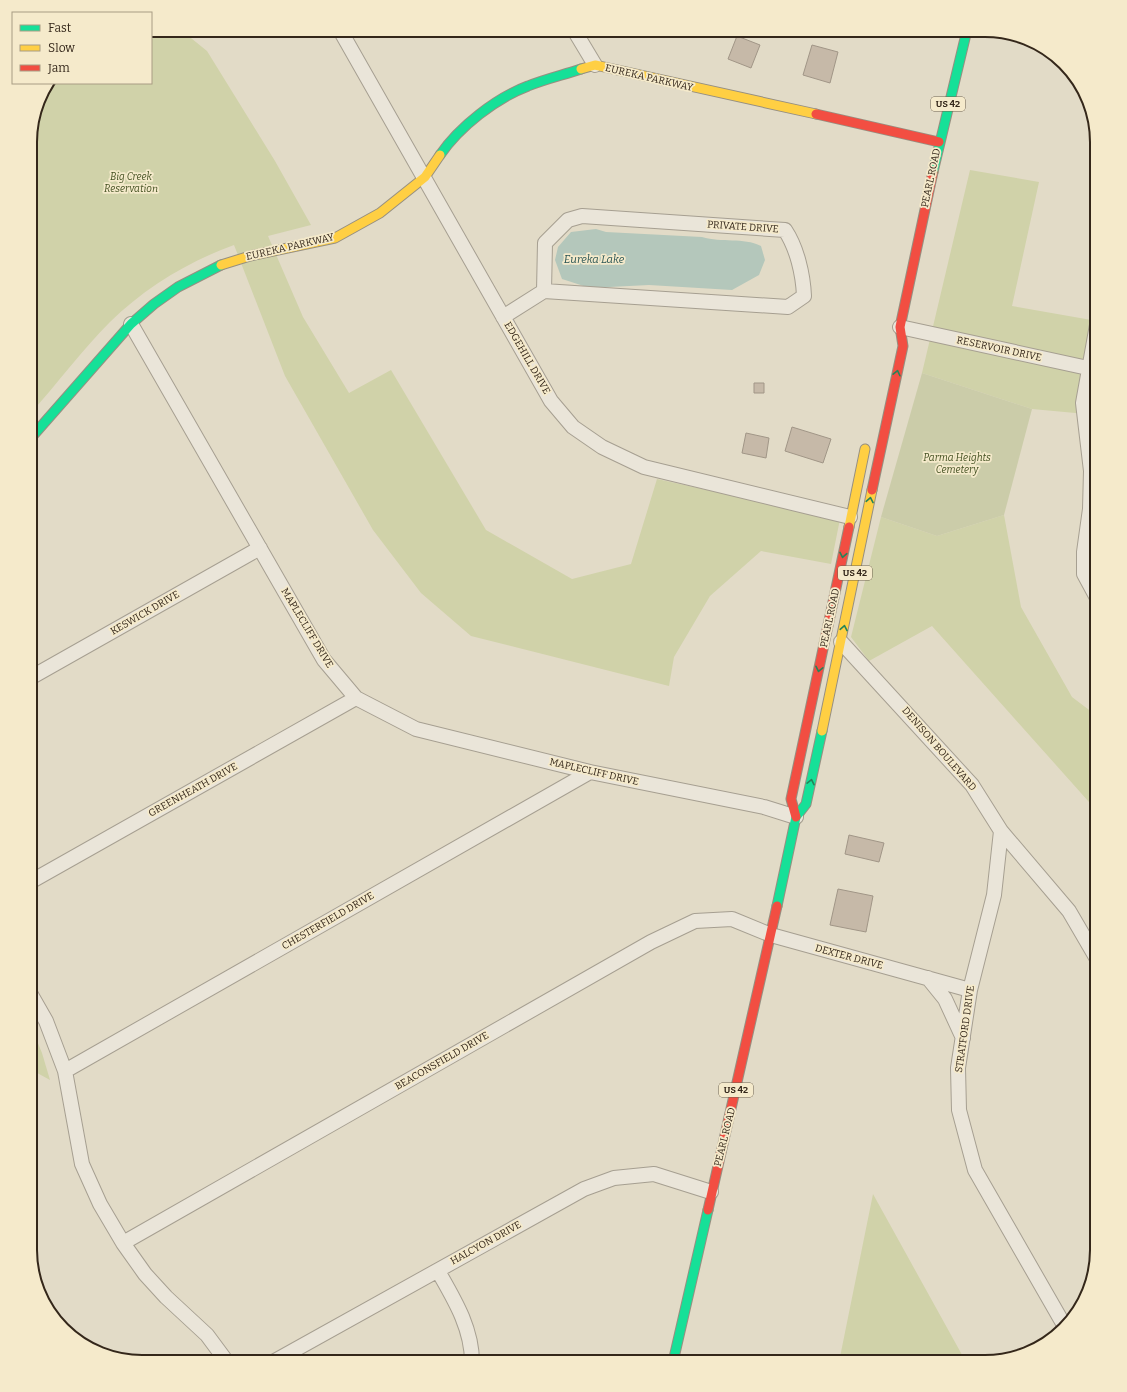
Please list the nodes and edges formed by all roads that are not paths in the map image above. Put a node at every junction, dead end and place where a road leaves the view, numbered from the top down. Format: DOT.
graph roads {
  1 [pos="344,37"];
  2 [pos="578,37"];
  3 [pos="965,37"];
  4 [pos="595,66"];
  5 [pos="938,142"];
  6 [pos="425,177"];
  7 [pos="544,291"];
  8 [pos="503,317"];
  9 [pos="131,324"];
  10 [pos="896,332"];
  11 [pos="1090,369"];
  12 [pos="1090,377"];
  13 [pos="37,431"];
  14 [pos="867,441"];
  15 [pos="1090,465"];
  16 [pos="1090,510"];
  17 [pos="850,517"];
  18 [pos="260,548"];
  19 [pos="1090,585"];
  20 [pos="841,642"];
  21 [pos="37,674"];
  22 [pos="356,698"];
  23 [pos="590,772"];
  24 [pos="796,817"];
  25 [pos="1001,831"];
  26 [pos="37,878"];
  27 [pos="770,935"];
  28 [pos="1090,947"];
  29 [pos="928,978"];
  30 [pos="970,990"];
  31 [pos="37,1005"];
  32 [pos="963,1038"];
  33 [pos="65,1071"];
  34 [pos="711,1192"];
  35 [pos="123,1243"];
  36 [pos="438,1271"];
  37 [pos="1062,1321"];
  38 [pos="222,1355"];
  39 [pos="286,1355"];
  40 [pos="472,1355"];
  41 [pos="675,1355"];
  1 -- 6 [label="street, EDGEHILL DRIVE"];
  2 -- 4 [label="street"];
  3 -- 5 [label="main road, PEARL ROAD / US 42"];
  4 -- 5 [label="main road, EUREKA PARKWAY"];
  4 -- 6 [label="main road, EUREKA PARKWAY"];
  5 -- 10 [label="main road, PEARL ROAD / US 42"];
  6 -- 8 [label="street, EDGEHILL DRIVE"];
  6 -- 9 [label="main road, EUREKA PARKWAY"];
  7 -- 7 [label="street, PRIVATE DRIVE"];
  7 -- 8 [label="street"];
  8 -- 17 [label="street, EDGEHILL DRIVE"];
  9 -- 13 [label="main road, EUREKA PARKWAY"];
  9 -- 18 [label="street, MAPLECLIFF DRIVE"];
  10 -- 11 [label="street, RESERVOIR DRIVE"];
  20 -- 10 [label="main road, PEARL ROAD / US 42, one-way"];
  12 -- 15 [label="street"];
  14 -- 17 [label="main road, PEARL ROAD / US 42"];
  16 -- 19 [label="street"];
  17 -- 24 [label="main road, PEARL ROAD / US 42, one-way"];
  18 -- 21 [label="street, KESWICK DRIVE"];
  18 -- 22 [label="street, MAPLECLIFF DRIVE"];
  24 -- 20 [label="main road, PEARL ROAD / US 42, one-way"];
  20 -- 25 [label="street, DENISON BOULEVARD"];
  22 -- 23 [label="street, MAPLECLIFF DRIVE"];
  22 -- 26 [label="street, GREENHEATH DRIVE"];
  23 -- 24 [label="street, MAPLECLIFF DRIVE"];
  23 -- 33 [label="street, CHESTERFIELD DRIVE"];
  24 -- 27 [label="main road, PEARL ROAD / US 42"];
  25 -- 28 [label="street, DENISON BOULEVARD"];
  25 -- 30 [label="street, STRATFORD DRIVE"];
  27 -- 29 [label="street, DEXTER DRIVE"];
  27 -- 34 [label="main road, PEARL ROAD / US 42"];
  27 -- 35 [label="street, BEACONSFIELD DRIVE"];
  29 -- 30 [label="street, DEXTER DRIVE"];
  29 -- 32 [label="street"];
  30 -- 32 [label="street, STRATFORD DRIVE"];
  31 -- 33 [label="street"];
  32 -- 37 [label="street, STRATFORD DRIVE"];
  33 -- 35 [label="street"];
  34 -- 36 [label="street, HALCYON DRIVE"];
  34 -- 41 [label="main road, PEARL ROAD / US 42"];
  35 -- 38 [label="street"];
  36 -- 39 [label="street, HALCYON DRIVE"];
  36 -- 40 [label="street"];
}
